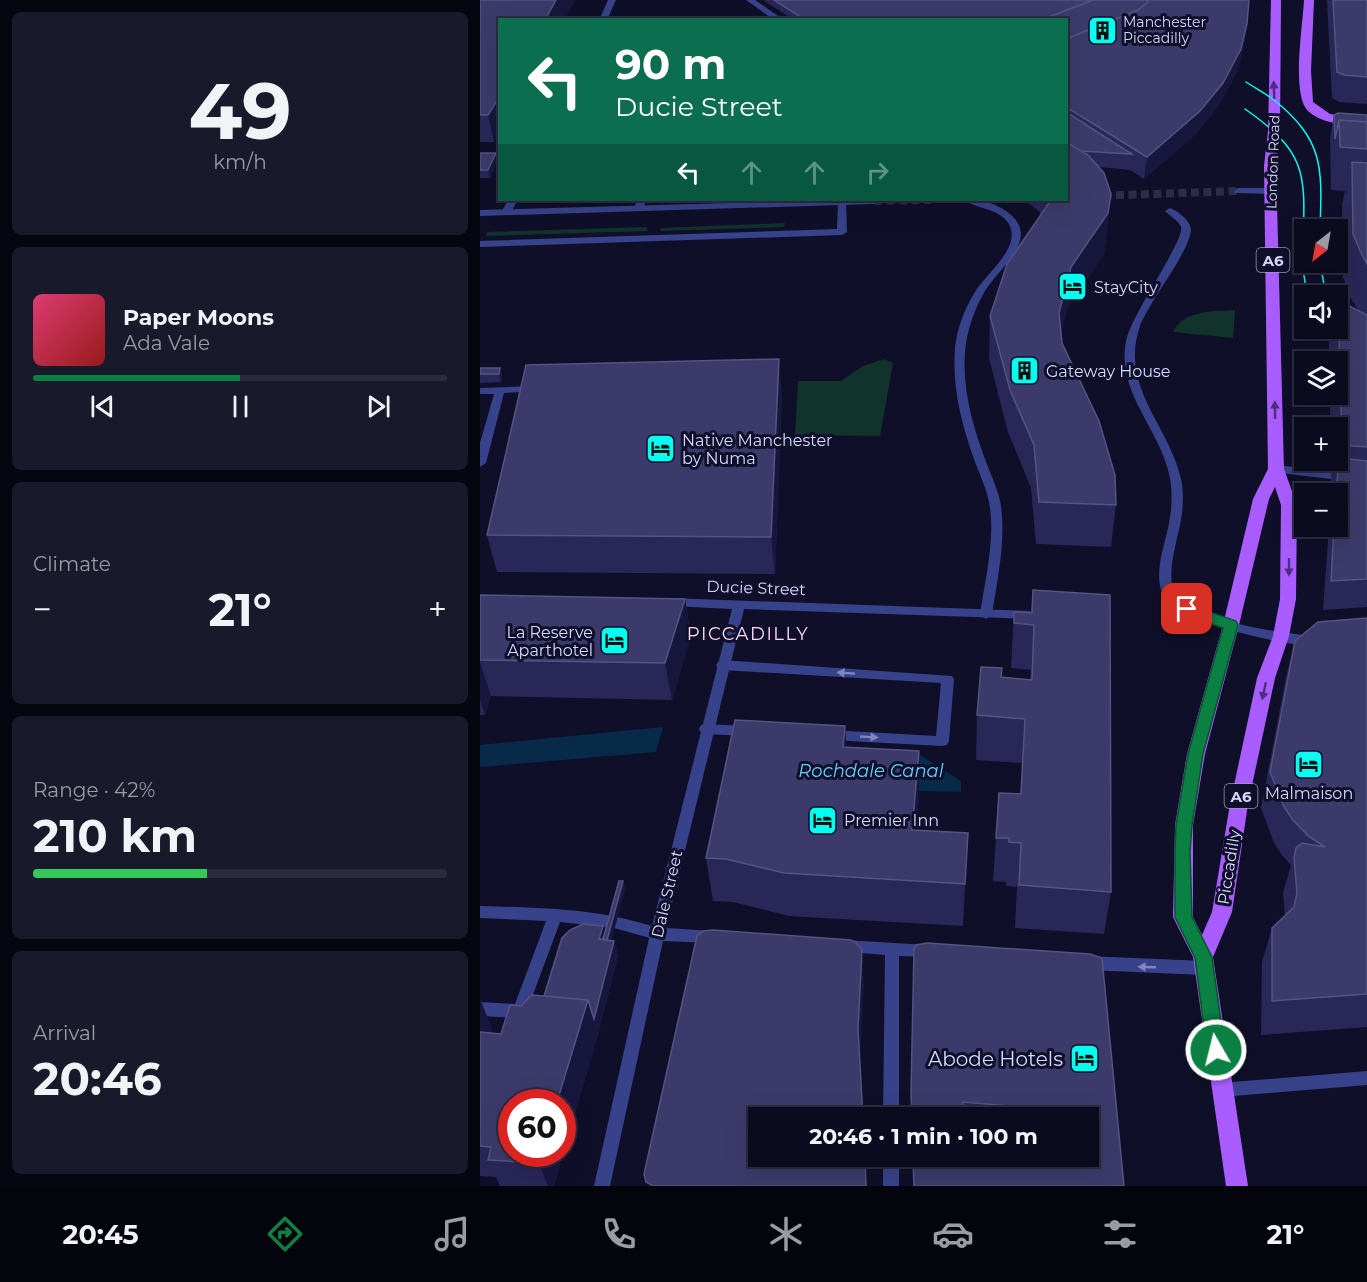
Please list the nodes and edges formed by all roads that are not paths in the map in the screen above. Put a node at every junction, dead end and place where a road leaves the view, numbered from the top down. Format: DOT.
graph roads {
  1 [pos="612,0"];
  2 [pos="750,0"];
  3 [pos="1276,0"];
  4 [pos="1309,0"];
  5 [pos="604,18"];
  6 [pos="777,18"];
  7 [pos="1367,123"];
  8 [pos="1238,191"];
  9 [pos="1270,191"];
  10 [pos="512,201"];
  11 [pos="874,201"];
  12 [pos="975,201"];
  13 [pos="767,202"];
  14 [pos="841,202"];
  15 [pos="641,204"];
  16 [pos="1170,211"];
  17 [pos="480,213"];
  18 [pos="506,213"];
  19 [pos="480,244"];
  20 [pos="548,388"];
  21 [pos="500,390"];
  22 [pos="480,391"];
  23 [pos="480,463"];
  24 [pos="1276,469"];
  25 [pos="1330,475"];
  26 [pos="657,602"];
  27 [pos="739,603"];
  28 [pos="986,615"];
  29 [pos="1031,615"];
  30 [pos="1231,625"];
  31 [pos="1281,636"];
  32 [pos="1321,640"];
  33 [pos="722,665"];
  34 [pos="706,729"];
  35 [pos="755,731"];
  36 [pos="812,734"];
  37 [pos="480,903"];
  38 [pos="487,911"];
  39 [pos="555,915"];
  40 [pos="657,934"];
  41 [pos="728,938"];
  42 [pos="834,945"];
  43 [pos="892,949"];
  44 [pos="939,952"];
  45 [pos="1067,962"];
  46 [pos="1204,963"];
  47 [pos="480,1009"];
  48 [pos="1367,1078"];
  49 [pos="1221,1090"];
  50 [pos="891,1107"];
  51 [pos="891,1167"];
  52 [pos="602,1186"];
  53 [pos="891,1186"];
  54 [pos="1237,1186"];
  1 -- 5 [label="street"];
  2 -- 6 [label="street"];
  9 -- 3 [label="main road, London Road / A6, one-way"];
  4 -- 7 [label="main road"];
  8 -- 9 [label="street"];
  24 -- 9 [label="main road, London Road / A6, one-way"];
  10 -- 18 [label="street"];
  11 -- 14 [label="street"];
  12 -- 28 [label="street"];
  13 -- 14 [label="street"];
  13 -- 15 [label="street"];
  14 -- 19 [label="street"];
  15 -- 18 [label="street"];
  16 -- 30 [label="street"];
  17 -- 18 [label="street"];
  20 -- 21 [label="street"];
  21 -- 22 [label="street"];
  21 -- 23 [label="street"];
  24 -- 25 [label="street"];
  24 -- 30 [label="main road, London Road / A6"];
  24 -- 31 [label="main road, London Road, one-way"];
  26 -- 27 [label="street, Ducie Street"];
  27 -- 28 [label="street, Ducie Street"];
  27 -- 33 [label="street, Dale Street"];
  28 -- 29 [label="street, Ducie Street"];
  30 -- 31 [label="street"];
  30 -- 46 [label="main road, A6"];
  31 -- 32 [label="street"];
  31 -- 46 [label="main road, Piccadilly / A6, one-way"];
  33 -- 34 [label="street, Dale Street"];
  36 -- 33 [label="street, one-way"];
  34 -- 35 [label="street"];
  34 -- 40 [label="street, Dale Street"];
  37 -- 38 [label="street"];
  38 -- 39 [label="street"];
  39 -- 40 [label="street"];
  39 -- 47 [label="street"];
  40 -- 41 [label="street"];
  40 -- 52 [label="street, Dale Street"];
  42 -- 43 [label="street"];
  43 -- 44 [label="street"];
  43 -- 50 [label="street"];
  46 -- 45 [label="street, one-way"];
  46 -- 49 [label="main road, A6"];
  48 -- 49 [label="street"];
  49 -- 54 [label="main road, A6"];
  51 -- 53 [label="street"];
}
